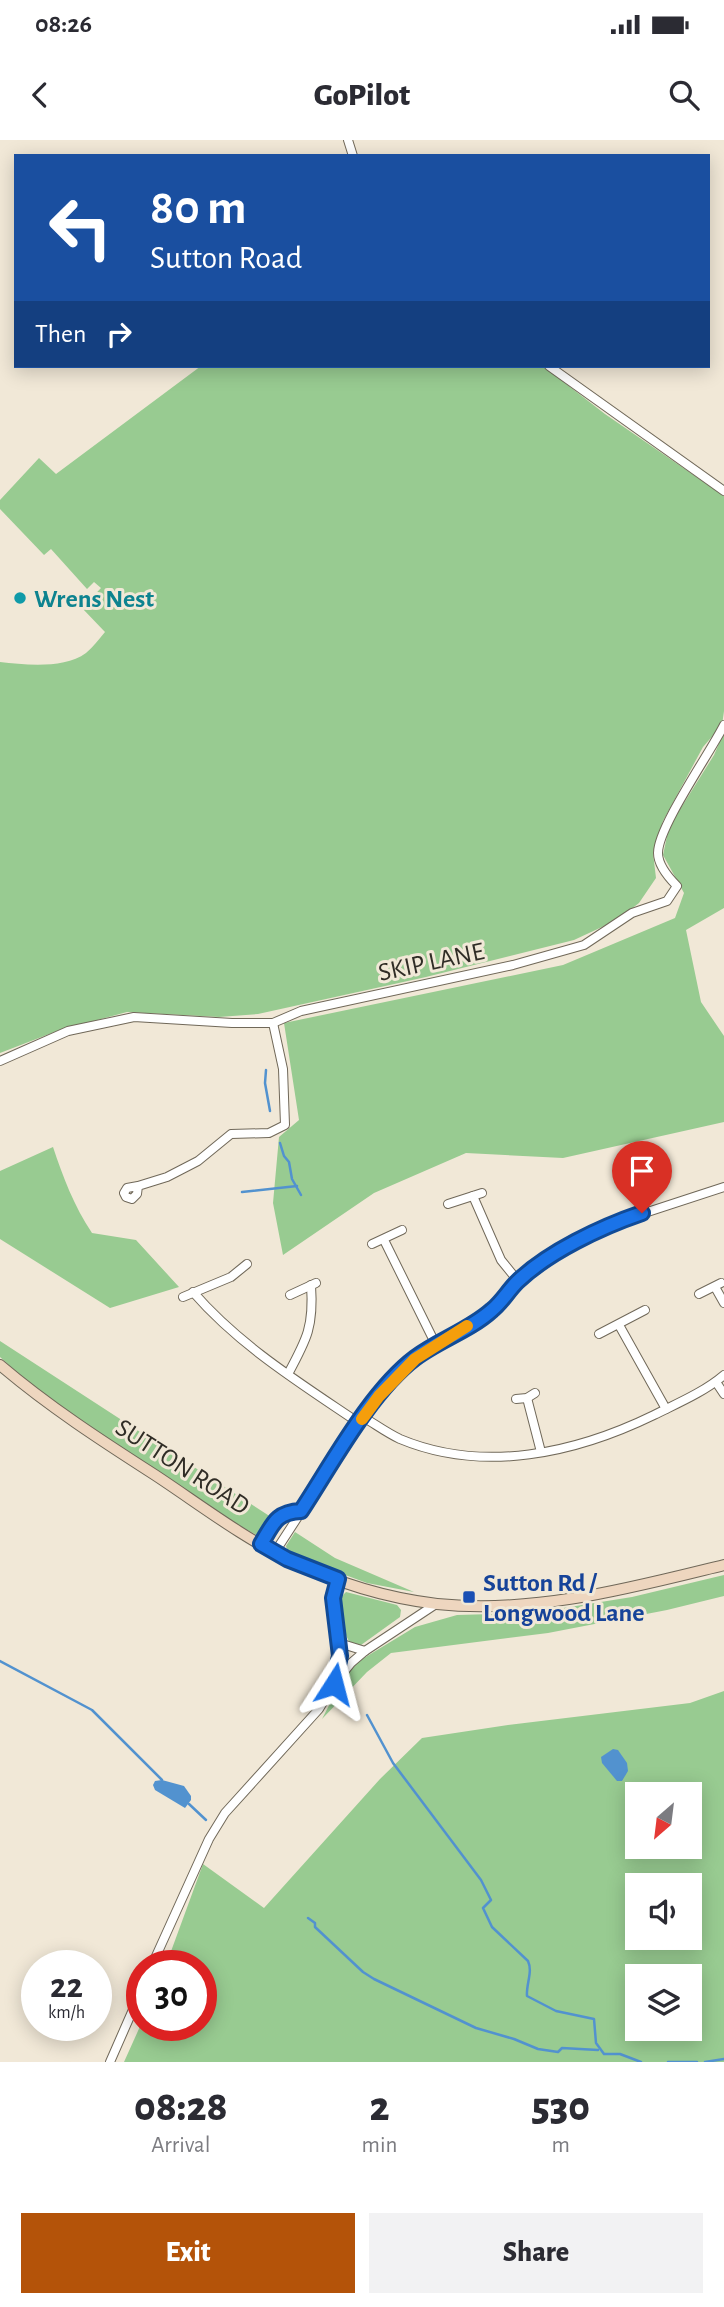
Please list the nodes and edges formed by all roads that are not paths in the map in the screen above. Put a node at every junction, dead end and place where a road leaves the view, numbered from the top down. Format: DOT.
graph roads {
  1 [pos="552,368"];
  2 [pos="724,491"];
  3 [pos="724,725"];
  4 [pos="274,1023"];
  5 [pos="0,1061"];
  6 [pos="138,1186"];
  7 [pos="724,1187"];
  8 [pos="448,1204"];
  9 [pos="402,1230"];
  10 [pos="384,1240"];
  11 [pos="372,1244"];
  12 [pos="247,1264"];
  13 [pos="518,1281"];
  14 [pos="193,1292"];
  15 [pos="699,1294"];
  16 [pos="290,1295"];
  17 [pos="183,1297"];
  18 [pos="724,1303"];
  19 [pos="645,1310"];
  20 [pos="619,1325"];
  21 [pos="599,1334"];
  22 [pos="436,1345"];
  23 [pos="0,1364"];
  24 [pos="288,1374"];
  25 [pos="724,1374"];
  26 [pos="716,1382"];
  27 [pos="535,1393"];
  28 [pos="724,1394"];
  29 [pos="527,1398"];
  30 [pos="516,1399"];
  31 [pos="666,1409"];
  32 [pos="361,1420"];
  33 [pos="541,1452"];
  34 [pos="301,1511"];
  35 [pos="261,1544"];
  36 [pos="275,1552"];
  37 [pos="724,1564"];
  38 [pos="338,1579"];
  39 [pos="436,1604"];
  40 [pos="339,1643"];
  41 [pos="365,1651"];
  42 [pos="334,1684"];
  43 [pos="159,1950"];
  44 [pos="126,2026"];
  45 [pos="110,2062"];
  1 -- 2 [label="street"];
  3 -- 4 [label="street, SKIP LANE"];
  4 -- 5 [label="street, SKIP LANE"];
  4 -- 6 [label="street"];
  7 -- 13 [label="street"];
  8 -- 13 [label="street"];
  9 -- 10 [label="street"];
  10 -- 11 [label="street"];
  10 -- 22 [label="street"];
  12 -- 14 [label="street"];
  13 -- 22 [label="street"];
  14 -- 17 [label="street"];
  14 -- 24 [label="street"];
  15 -- 18 [label="street"];
  16 -- 24 [label="street"];
  19 -- 20 [label="street"];
  20 -- 21 [label="street"];
  20 -- 31 [label="street"];
  22 -- 32 [label="street"];
  23 -- 35 [label="main road, SUTTON ROAD"];
  24 -- 32 [label="street"];
  25 -- 26 [label="street"];
  26 -- 28 [label="street"];
  26 -- 31 [label="street"];
  27 -- 29 [label="street"];
  29 -- 30 [label="street"];
  29 -- 33 [label="street"];
  31 -- 33 [label="street"];
  32 -- 33 [label="street"];
  32 -- 34 [label="street"];
  34 -- 35 [label="street"];
  34 -- 36 [label="street"];
  35 -- 36 [label="main road, SUTTON ROAD"];
  36 -- 38 [label="main road, SUTTON ROAD"];
  37 -- 39 [label="main road, SUTTON ROAD"];
  38 -- 39 [label="main road, SUTTON ROAD"];
  38 -- 40 [label="street"];
  39 -- 41 [label="street"];
  40 -- 41 [label="street"];
  40 -- 42 [label="street"];
  41 -- 42 [label="street"];
  42 -- 43 [label="street"];
  44 -- 45 [label="street"];
}
